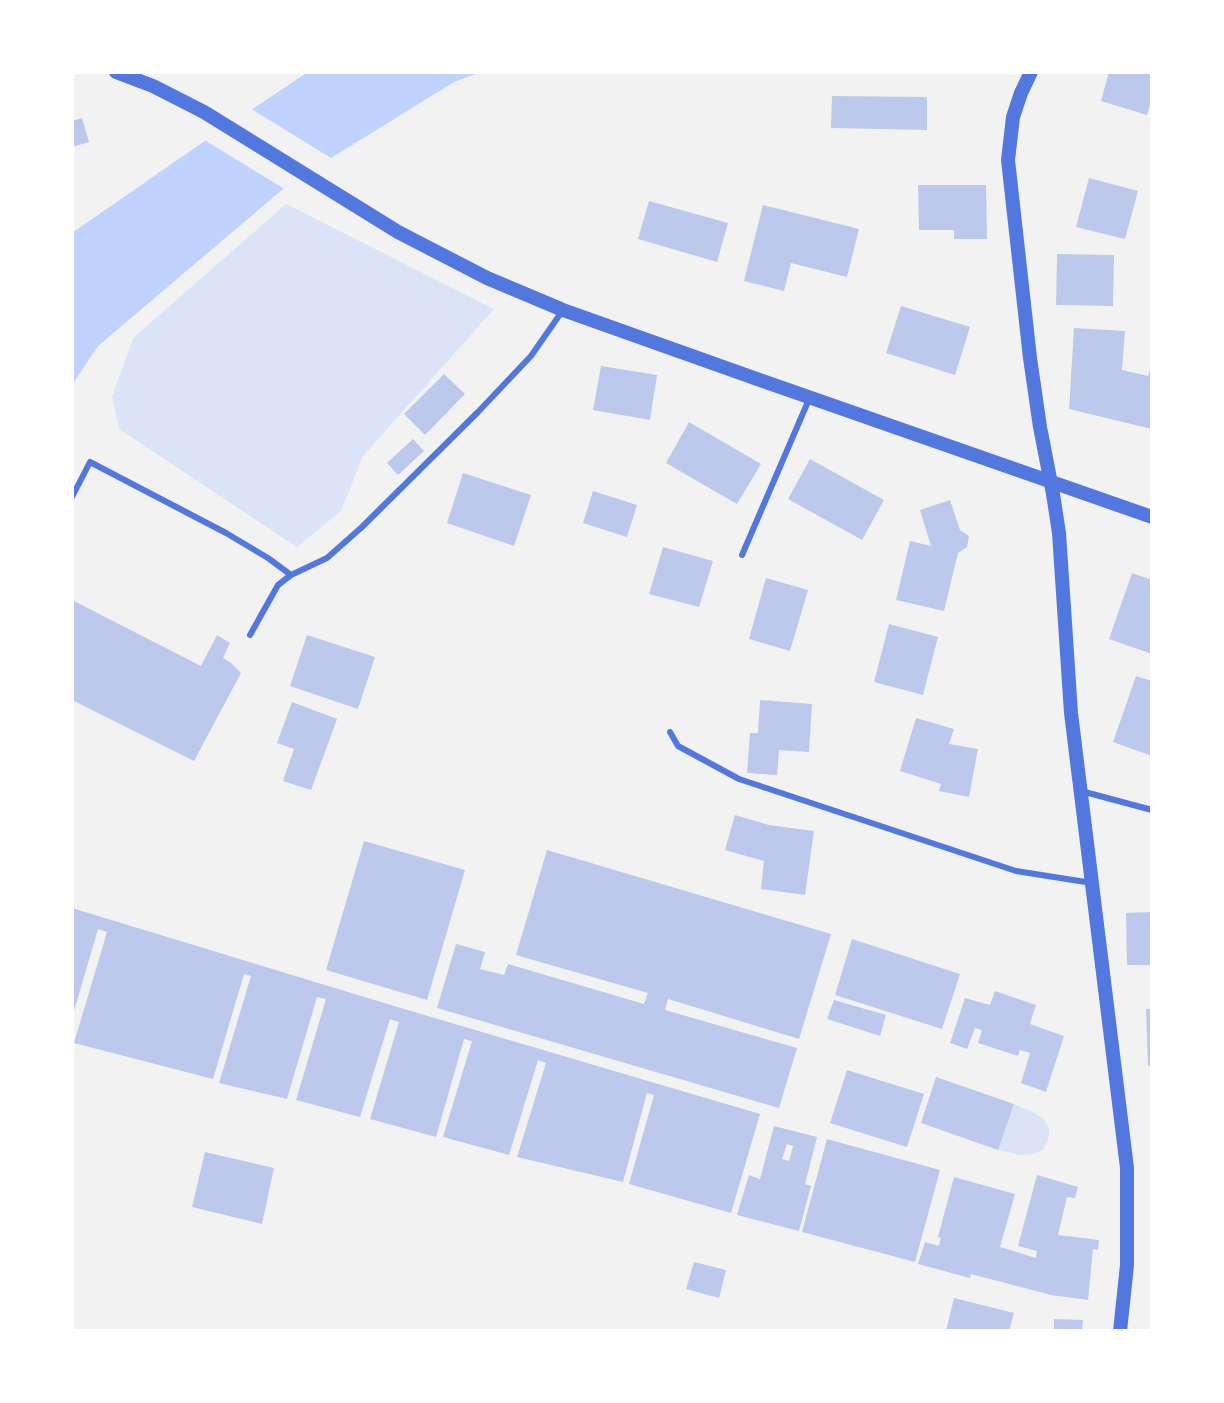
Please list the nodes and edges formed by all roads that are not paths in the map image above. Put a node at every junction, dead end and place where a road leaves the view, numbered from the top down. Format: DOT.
graph roads {
  1 [pos="116,72"];
  2 [pos="1031,72"];
  3 [pos="563,310"];
  4 [pos="810,397"];
  5 [pos="1050,481"];
  6 [pos="72,497"];
  7 [pos="1152,517"];
  8 [pos="742,555"];
  9 [pos="291,575"];
  10 [pos="250,635"];
  11 [pos="670,732"];
  12 [pos="1081,791"];
  13 [pos="1152,810"];
  14 [pos="1092,883"];
  15 [pos="1120,1331"];
  1 -- 3 [label="street"];
  2 -- 5 [label="street"];
  3 -- 4 [label="street"];
  3 -- 9 [label="lane"];
  4 -- 5 [label="street"];
  4 -- 8 [label="lane"];
  5 -- 7 [label="street"];
  5 -- 12 [label="street"];
  6 -- 9 [label="lane"];
  9 -- 10 [label="lane"];
  11 -- 14 [label="lane"];
  12 -- 13 [label="lane"];
  12 -- 14 [label="street"];
  14 -- 15 [label="street"];
}
